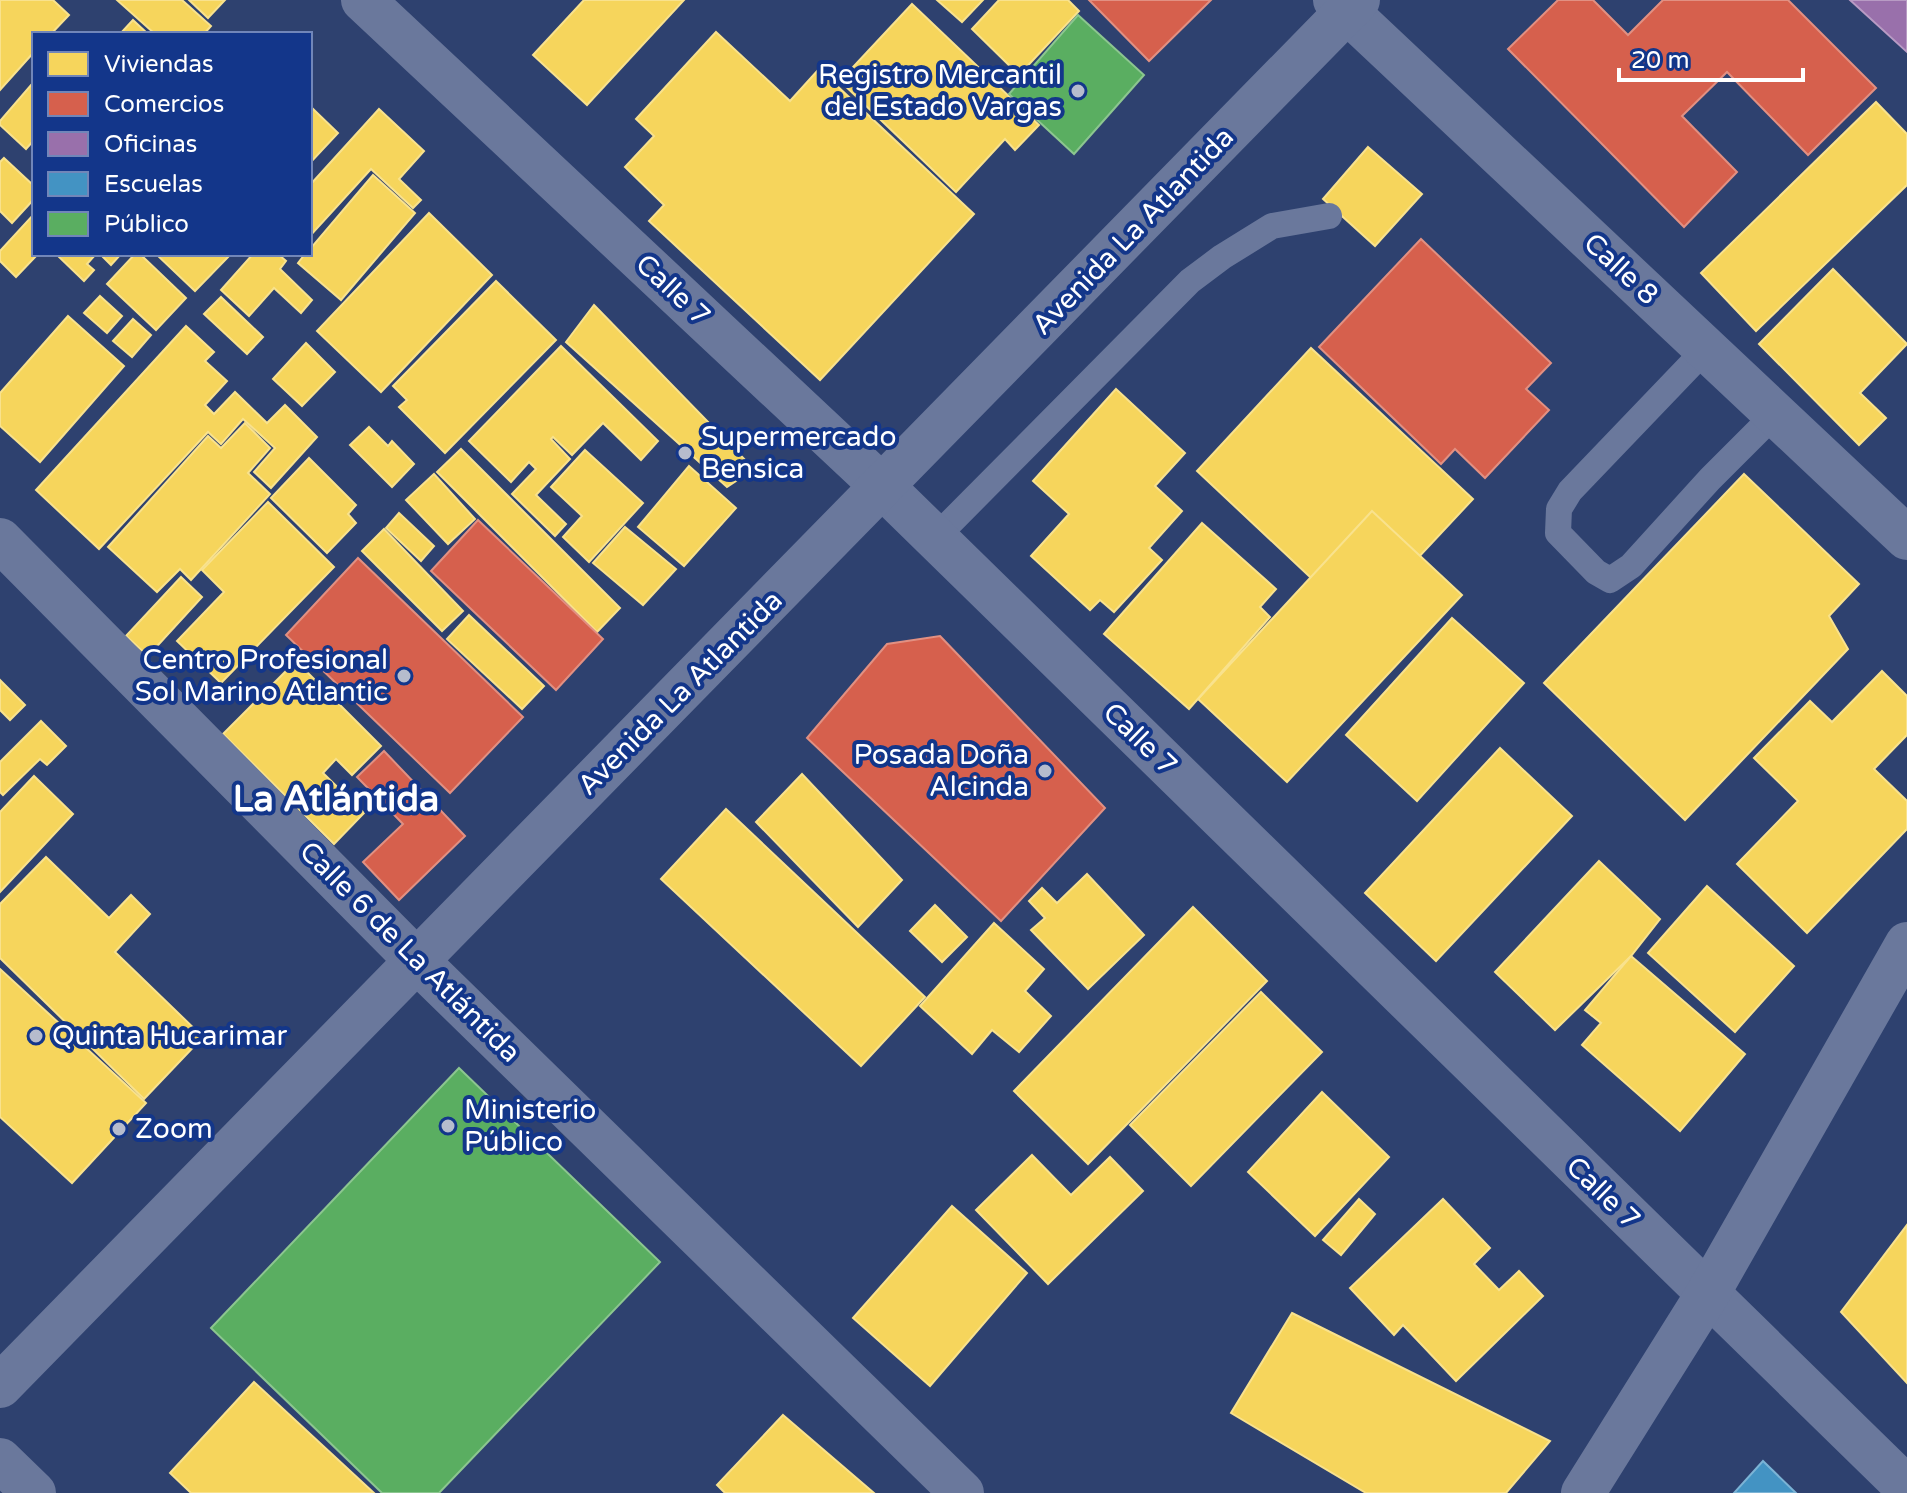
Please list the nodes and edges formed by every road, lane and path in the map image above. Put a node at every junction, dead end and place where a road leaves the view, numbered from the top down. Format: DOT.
graph roads {
  1 [pos="363,0"];
  2 [pos="1347,4"];
  3 [pos="1329,216"];
  4 [pos="1707,348"];
  5 [pos="1775,414"];
  6 [pos="883,487"];
  7 [pos="935,538"];
  8 [pos="1907,538"];
  9 [pos="0,540"];
  10 [pos="1907,944"];
  11 [pos="416,960"];
  12 [pos="1707,1295"];
  13 [pos="0,1386"];
  14 [pos="0,1460"];
  15 [pos="1907,1488"];
  16 [pos="34,1493"];
  17 [pos="962,1493"];
  18 [pos="1583,1493"];
  1 -- 6 [label="street, Calle 7"];
  2 -- 4 [label="street, Calle 8"];
  2 -- 6 [label="street, Avenida La Atlantida"];
  3 -- 7 [label="lane"];
  4 -- 5 [label="street, Calle 8"];
  4 -- 5 [label="lane"];
  5 -- 8 [label="street, Calle 8"];
  6 -- 7 [label="street, Calle 7"];
  6 -- 11 [label="street, Avenida La Atlantida"];
  7 -- 12 [label="street, Calle 7"];
  9 -- 11 [label="street, Calle 6 de La Atlántida"];
  10 -- 12 [label="street"];
  11 -- 13 [label="street, Avenida La Atlantida"];
  11 -- 17 [label="street, Calle 6 de La Atlántida"];
  12 -- 15 [label="street, Calle 7"];
  12 -- 18 [label="street"];
  14 -- 16 [label="street"];
}
